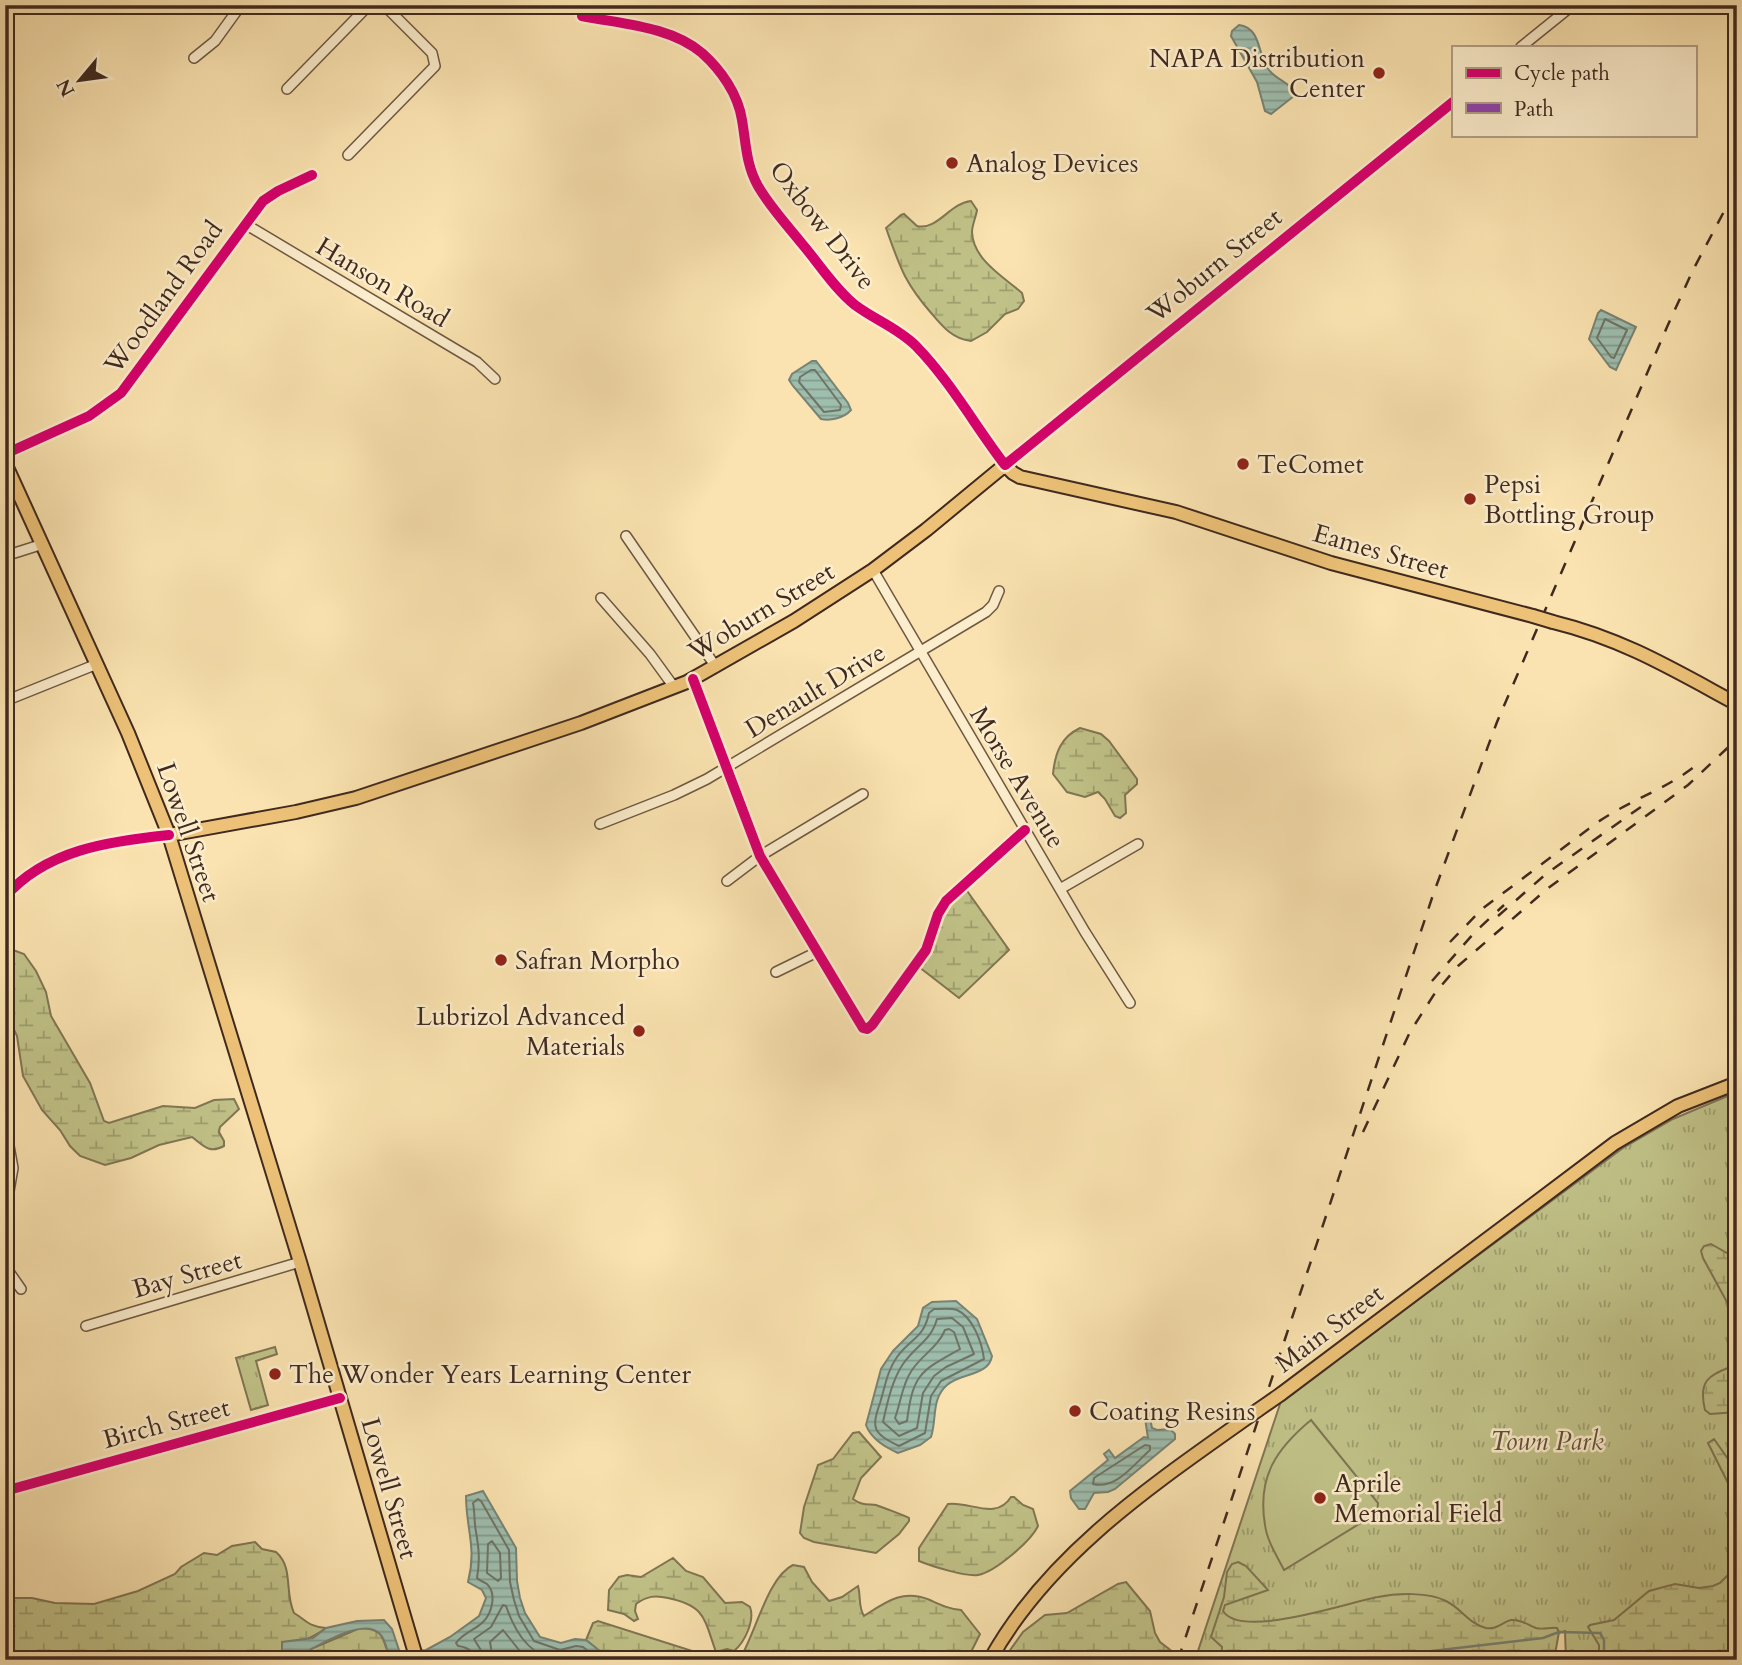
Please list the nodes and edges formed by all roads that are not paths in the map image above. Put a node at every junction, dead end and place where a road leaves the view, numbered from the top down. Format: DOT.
graph roads {
  1 [pos="241,5"];
  2 [pos="369,5"];
  3 [pos="384,5"];
  4 [pos="1573,5"];
  5 [pos="582,16"];
  6 [pos="1522,46"];
  7 [pos="194,58"];
  8 [pos="287,89"];
  9 [pos="1452,103"];
  10 [pos="348,155"];
  11 [pos="312,175"];
  12 [pos="245,224"];
  13 [pos="495,379"];
  14 [pos="5,454"];
  15 [pos="5,463"];
  16 [pos="1005,465"];
  17 [pos="626,536"];
  18 [pos="43,544"];
  19 [pos="5,556"];
  20 [pos="873,570"];
  21 [pos="999,591"];
  22 [pos="601,598"];
  23 [pos="921,651"];
  24 [pos="97,664"];
  25 [pos="716,667"];
  26 [pos="693,679"];
  27 [pos="674,687"];
  28 [pos="5,701"];
  29 [pos="1737,704"];
  30 [pos="726,768"];
  31 [pos="863,794"];
  32 [pos="600,824"];
  33 [pos="1025,830"];
  34 [pos="169,835"];
  35 [pos="1138,844"];
  36 [pos="760,856"];
  37 [pos="727,881"];
  38 [pos="1060,890"];
  39 [pos="5,897"];
  40 [pos="817,952"];
  41 [pos="776,972"];
  42 [pos="1130,1003"];
  43 [pos="1737,1083"];
  44 [pos="5,1124"];
  45 [pos="9,1191"];
  46 [pos="300,1262"];
  47 [pos="5,1266"];
  48 [pos="21,1289"];
  49 [pos="86,1326"];
  50 [pos="340,1398"];
  51 [pos="5,1491"];
  52 [pos="417,1660"];
  53 [pos="990,1660"];
  1 -- 7 [label="street"];
  2 -- 8 [label="street"];
  3 -- 10 [label="street"];
  4 -- 6 [label="street"];
  5 -- 16 [label="street, Oxbow Drive"];
  9 -- 16 [label="street, Woburn Street"];
  11 -- 12 [label="street, Woodland Road"];
  12 -- 13 [label="street, Hanson Road"];
  12 -- 14 [label="street, Woodland Road"];
  15 -- 18 [label="main road, Lowell Street"];
  16 -- 20 [label="main road, Woburn Street"];
  16 -- 29 [label="main road, Eames Street, bridge"];
  17 -- 25 [label="street"];
  18 -- 19 [label="street"];
  18 -- 24 [label="main road, Lowell Street"];
  20 -- 23 [label="street, Morse Avenue"];
  20 -- 25 [label="main road, Woburn Street"];
  21 -- 23 [label="street, Denault Drive"];
  22 -- 27 [label="street"];
  23 -- 30 [label="street, Denault Drive"];
  23 -- 33 [label="street, Morse Avenue"];
  24 -- 28 [label="street"];
  24 -- 34 [label="main road, Lowell Street"];
  25 -- 26 [label="main road, Woburn Street"];
  26 -- 27 [label="main road, Woburn Street"];
  26 -- 30 [label="street"];
  27 -- 34 [label="main road, Woburn Street"];
  30 -- 32 [label="street, Denault Drive"];
  30 -- 36 [label="street"];
  31 -- 36 [label="street"];
  33 -- 38 [label="street, Morse Avenue"];
  33 -- 40 [label="street"];
  34 -- 39 [label="street, Woburn Street"];
  34 -- 46 [label="main road, Lowell Street"];
  35 -- 38 [label="street"];
  36 -- 37 [label="street"];
  36 -- 40 [label="street"];
  38 -- 42 [label="street, Morse Avenue"];
  40 -- 41 [label="street"];
  43 -- 53 [label="main road, Main Street, bridge"];
  44 -- 45 [label="street"];
  46 -- 49 [label="street, Bay Street"];
  46 -- 50 [label="main road, Lowell Street"];
  47 -- 48 [label="street"];
  50 -- 51 [label="street, Birch Street"];
  50 -- 52 [label="main road, Lowell Street"];
}
